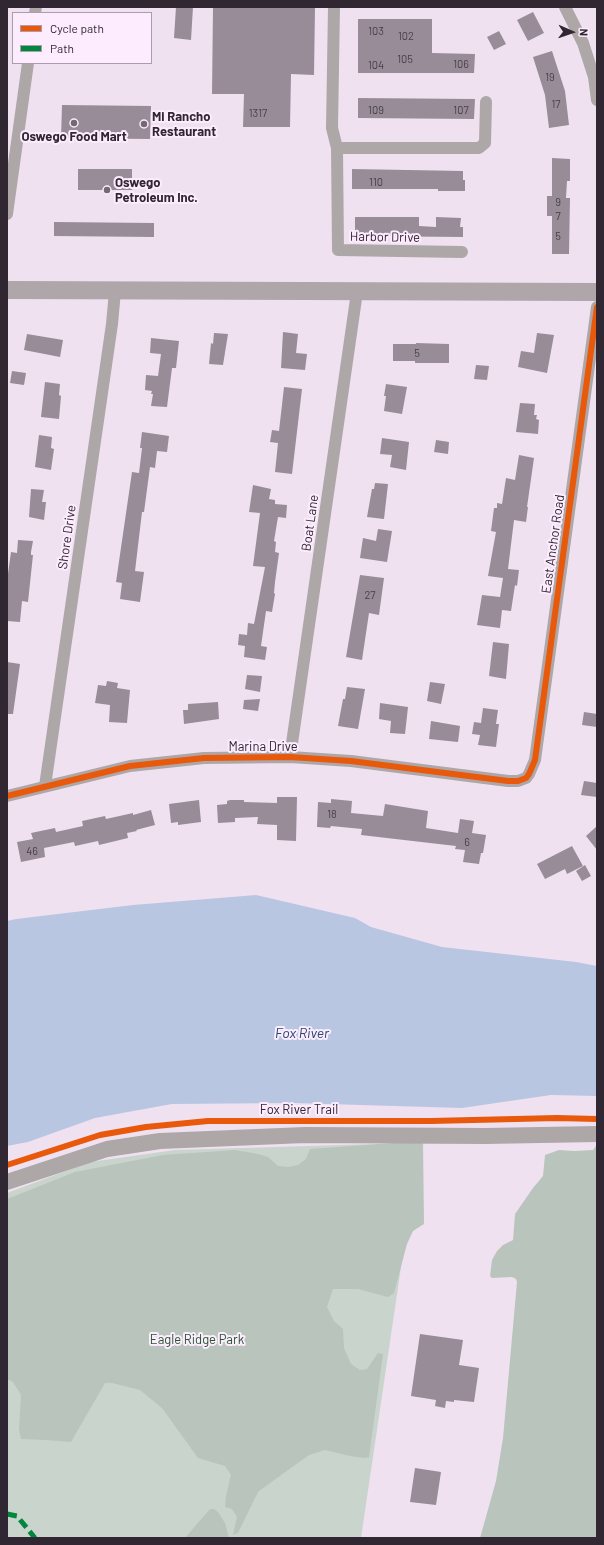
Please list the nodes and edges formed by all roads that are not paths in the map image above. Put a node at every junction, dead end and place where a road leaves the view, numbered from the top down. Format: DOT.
graph roads {
  1 [pos="334,7"];
  2 [pos="565,7"];
  3 [pos="28,64"];
  4 [pos="595,77"];
  5 [pos="597,100"];
  6 [pos="486,102"];
  7 [pos="337,148"];
  8 [pos="7,214"];
  9 [pos="462,252"];
  10 [pos="7,290"];
  11 [pos="115,291"];
  12 [pos="357,292"];
  13 [pos="597,292"];
  14 [pos="597,307"];
  15 [pos="290,758"];
  16 [pos="522,780"];
  17 [pos="45,786"];
  18 [pos="7,796"];
  19 [pos="597,1134"];
  20 [pos="7,1182"];
  1 -- 7 [label="street, Harbor Drive"];
  2 -- 4 [label="street"];
  3 -- 8 [label="street"];
  4 -- 5 [label="street"];
  6 -- 7 [label="street"];
  7 -- 9 [label="street, Harbor Drive"];
  10 -- 11 [label="main road"];
  11 -- 12 [label="main road"];
  11 -- 17 [label="street, Shore Drive"];
  12 -- 13 [label="main road"];
  12 -- 15 [label="street, Boat Lane"];
  14 -- 16 [label="street, East Anchor Road"];
  15 -- 16 [label="street, Marina Drive"];
  15 -- 17 [label="street, Marina Drive"];
  17 -- 18 [label="street, Marina Drive"];
  19 -- 20 [label="street"];
}
